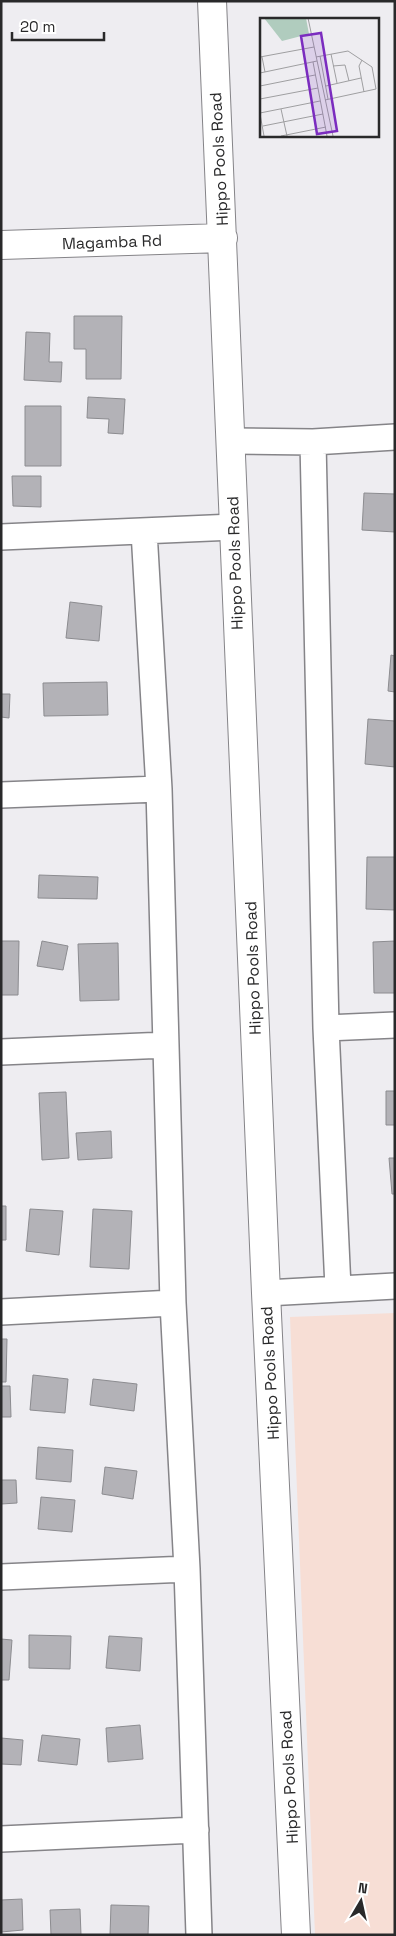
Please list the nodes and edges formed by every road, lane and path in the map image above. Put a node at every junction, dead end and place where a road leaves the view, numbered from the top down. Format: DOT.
graph roads {
  1 [pos="212,1"];
  2 [pos="223,238"];
  3 [pos="1,245"];
  4 [pos="395,437"];
  5 [pos="230,441"];
  6 [pos="313,442"];
  7 [pos="234,527"];
  8 [pos="144,531"];
  9 [pos="1,537"];
  10 [pos="159,789"];
  11 [pos="1,795"];
  12 [pos="395,1025"];
  13 [pos="326,1028"];
  14 [pos="166,1046"];
  15 [pos="1,1052"];
  16 [pos="395,1286"];
  17 [pos="338,1288"];
  18 [pos="266,1293"];
  19 [pos="173,1303"];
  20 [pos="1,1312"];
  21 [pos="187,1569"];
  22 [pos="1,1577"];
  23 [pos="196,1830"];
  24 [pos="1,1838"];
  25 [pos="199,1935"];
  26 [pos="296,1935"];
  1 -- 2 [label="street, Hippo Pools Road"];
  2 -- 3 [label="street, Magamba Rd"];
  2 -- 5 [label="street, Hippo Pools Road"];
  4 -- 6 [label="street"];
  5 -- 6 [label="street"];
  5 -- 7 [label="street, Hippo Pools Road"];
  6 -- 13 [label="street"];
  7 -- 8 [label="street"];
  7 -- 18 [label="street, Hippo Pools Road"];
  8 -- 9 [label="street"];
  8 -- 10 [label="street"];
  10 -- 11 [label="street"];
  10 -- 14 [label="street"];
  12 -- 13 [label="street"];
  13 -- 17 [label="street"];
  14 -- 15 [label="street"];
  14 -- 19 [label="street"];
  16 -- 17 [label="street"];
  17 -- 18 [label="street"];
  18 -- 26 [label="street, Hippo Pools Road"];
  19 -- 20 [label="street"];
  19 -- 21 [label="street"];
  21 -- 22 [label="street"];
  21 -- 23 [label="street"];
  23 -- 24 [label="street"];
  23 -- 25 [label="street"];
}
